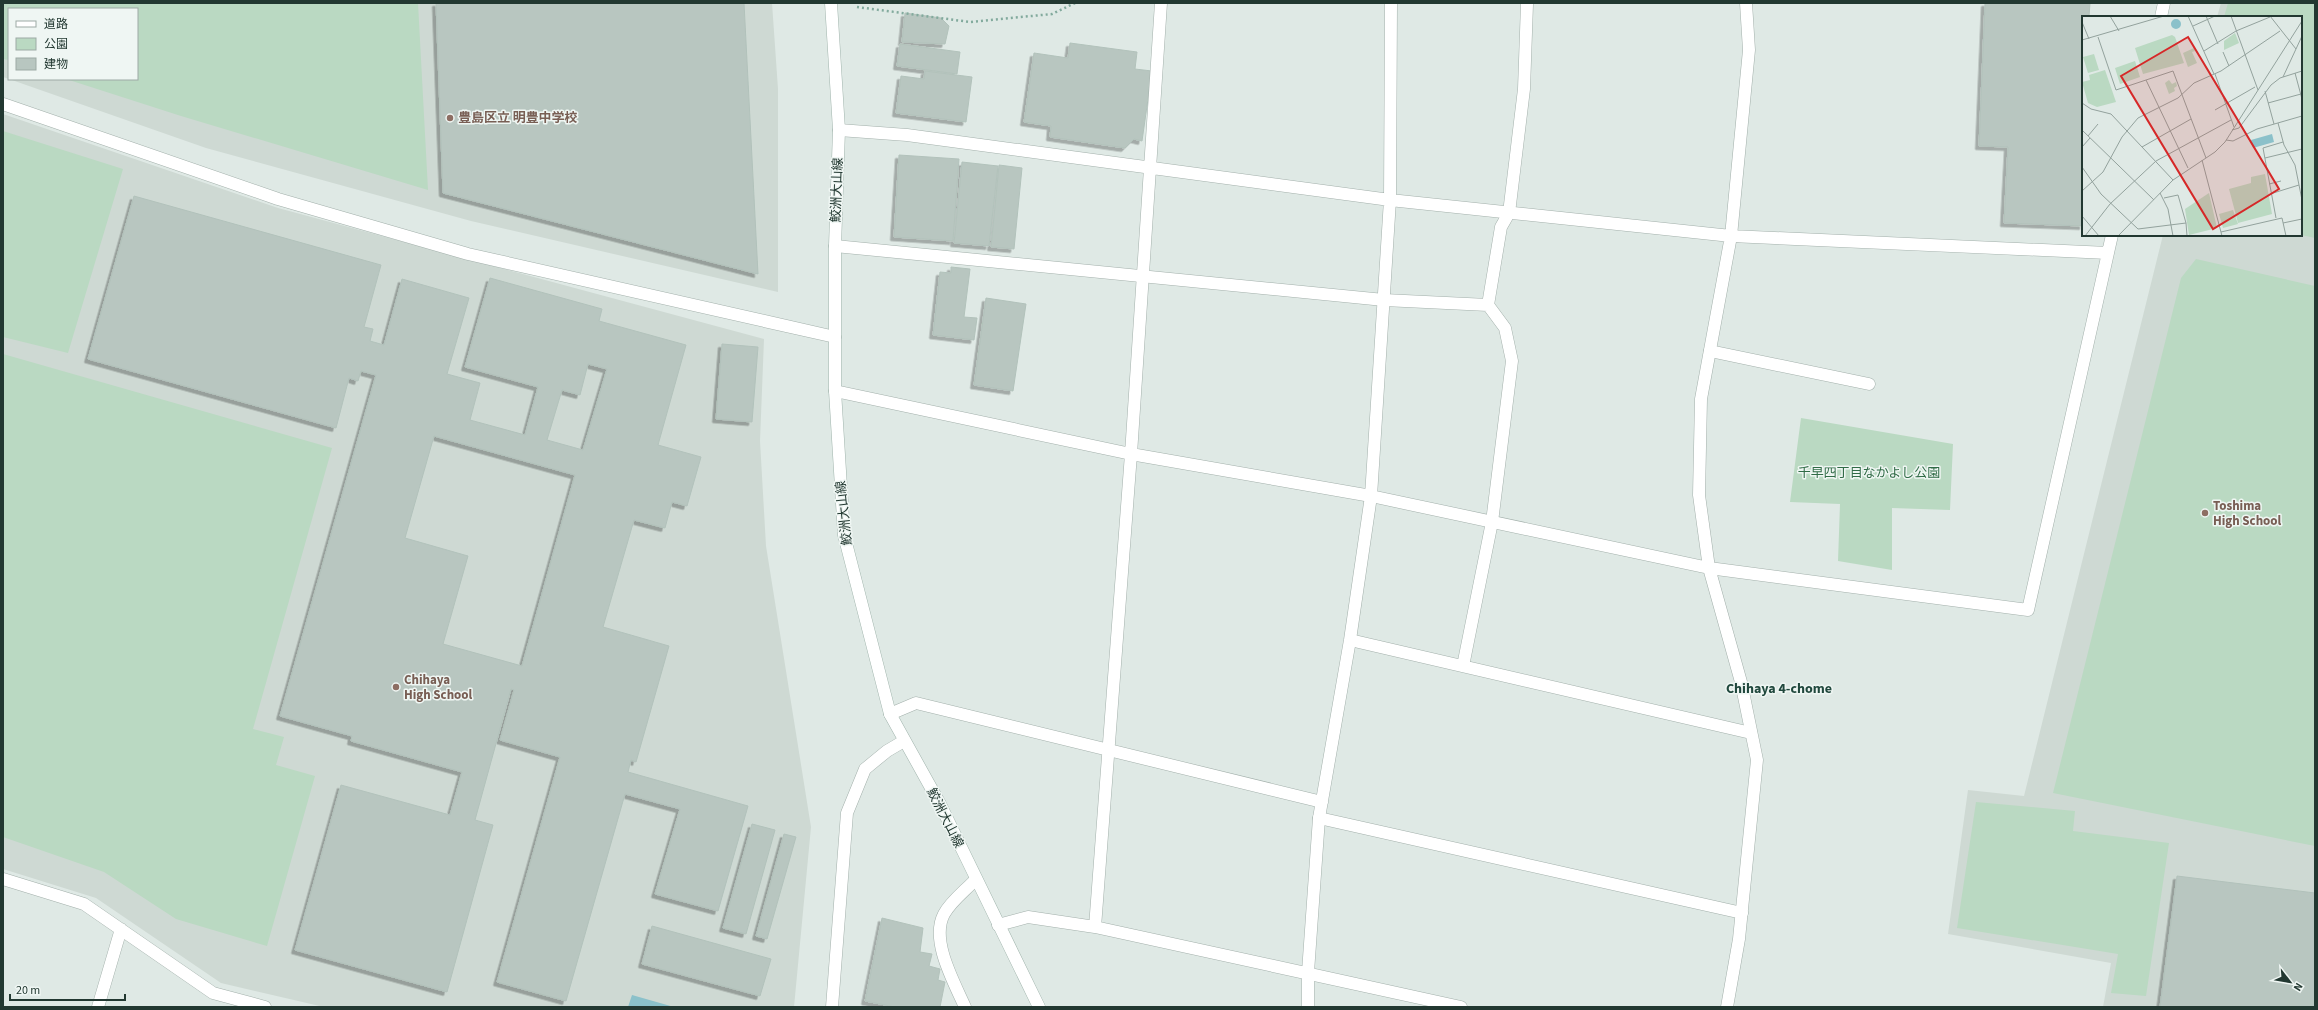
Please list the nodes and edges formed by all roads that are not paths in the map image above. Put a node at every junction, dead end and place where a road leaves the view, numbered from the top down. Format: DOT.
graph roads {
  1 [pos="831,3"];
  2 [pos="1161,3"];
  3 [pos="1390,3"];
  4 [pos="1746,3"];
  5 [pos="2164,3"];
  6 [pos="1527,4"];
  7 [pos="2161,16"];
  8 [pos="3,104"];
  9 [pos="839,130"];
  10 [pos="1151,168"];
  11 [pos="1390,200"];
  12 [pos="1509,213"];
  13 [pos="1731,236"];
  14 [pos="2112,236"];
  15 [pos="835,246"];
  16 [pos="2108,253"];
  17 [pos="1144,276"];
  18 [pos="1384,300"];
  19 [pos="1488,305"];
  20 [pos="835,337"];
  21 [pos="1710,351"];
  22 [pos="1869,384"];
  23 [pos="836,391"];
  24 [pos="1131,454"];
  25 [pos="1371,496"];
  26 [pos="1492,522"];
  27 [pos="1709,568"];
  28 [pos="1350,640"];
  29 [pos="1463,666"];
  30 [pos="890,714"];
  31 [pos="1751,733"];
  32 [pos="904,741"];
  33 [pos="1108,751"];
  34 [pos="1322,802"];
  35 [pos="1319,818"];
  36 [pos="976,879"];
  37 [pos="3,880"];
  38 [pos="1742,913"];
  39 [pos="998,925"];
  40 [pos="1094,927"];
  41 [pos="121,929"];
  42 [pos="1308,972"];
  43 [pos="98,1007"];
  44 [pos="265,1007"];
  45 [pos="832,1007"];
  46 [pos="966,1007"];
  47 [pos="1039,1007"];
  48 [pos="1308,1007"];
  49 [pos="1461,1007"];
  50 [pos="1727,1007"];
  1 -- 9 [label="street, 鮫洲大山線"];
  2 -- 10 [label="street"];
  3 -- 11 [label="street"];
  4 -- 13 [label="street"];
  5 -- 7 [label="street"];
  6 -- 12 [label="street"];
  8 -- 20 [label="street"];
  9 -- 10 [label="street"];
  9 -- 15 [label="street, 鮫洲大山線"];
  10 -- 11 [label="street"];
  10 -- 17 [label="street"];
  11 -- 12 [label="street"];
  11 -- 18 [label="street"];
  12 -- 13 [label="street"];
  12 -- 19 [label="street"];
  13 -- 16 [label="street"];
  13 -- 21 [label="street"];
  14 -- 16 [label="street"];
  15 -- 17 [label="street"];
  15 -- 20 [label="street, 鮫洲大山線"];
  16 -- 27 [label="street"];
  17 -- 18 [label="street"];
  17 -- 24 [label="street"];
  18 -- 19 [label="street"];
  18 -- 25 [label="street"];
  19 -- 26 [label="street"];
  20 -- 23 [label="street, 鮫洲大山線"];
  21 -- 22 [label="street"];
  21 -- 27 [label="street"];
  23 -- 24 [label="street"];
  23 -- 30 [label="street, 鮫洲大山線"];
  24 -- 25 [label="street"];
  24 -- 33 [label="street"];
  25 -- 26 [label="street"];
  25 -- 28 [label="street"];
  26 -- 27 [label="street"];
  26 -- 29 [label="street"];
  27 -- 31 [label="street"];
  28 -- 29 [label="street"];
  28 -- 34 [label="street"];
  29 -- 31 [label="street"];
  30 -- 32 [label="street, 鮫洲大山線"];
  30 -- 33 [label="street"];
  31 -- 38 [label="street"];
  32 -- 36 [label="street, 鮫洲大山線"];
  32 -- 45 [label="street"];
  33 -- 34 [label="street"];
  33 -- 40 [label="street"];
  34 -- 35 [label="street"];
  35 -- 38 [label="street"];
  35 -- 42 [label="street"];
  36 -- 39 [label="street, 鮫洲大山線"];
  36 -- 46 [label="street"];
  37 -- 41 [label="street"];
  38 -- 50 [label="street"];
  39 -- 40 [label="street"];
  39 -- 47 [label="street, 鮫洲大山線"];
  40 -- 42 [label="street"];
  41 -- 43 [label="street"];
  41 -- 44 [label="street"];
  42 -- 48 [label="street"];
  42 -- 49 [label="street"];
}
